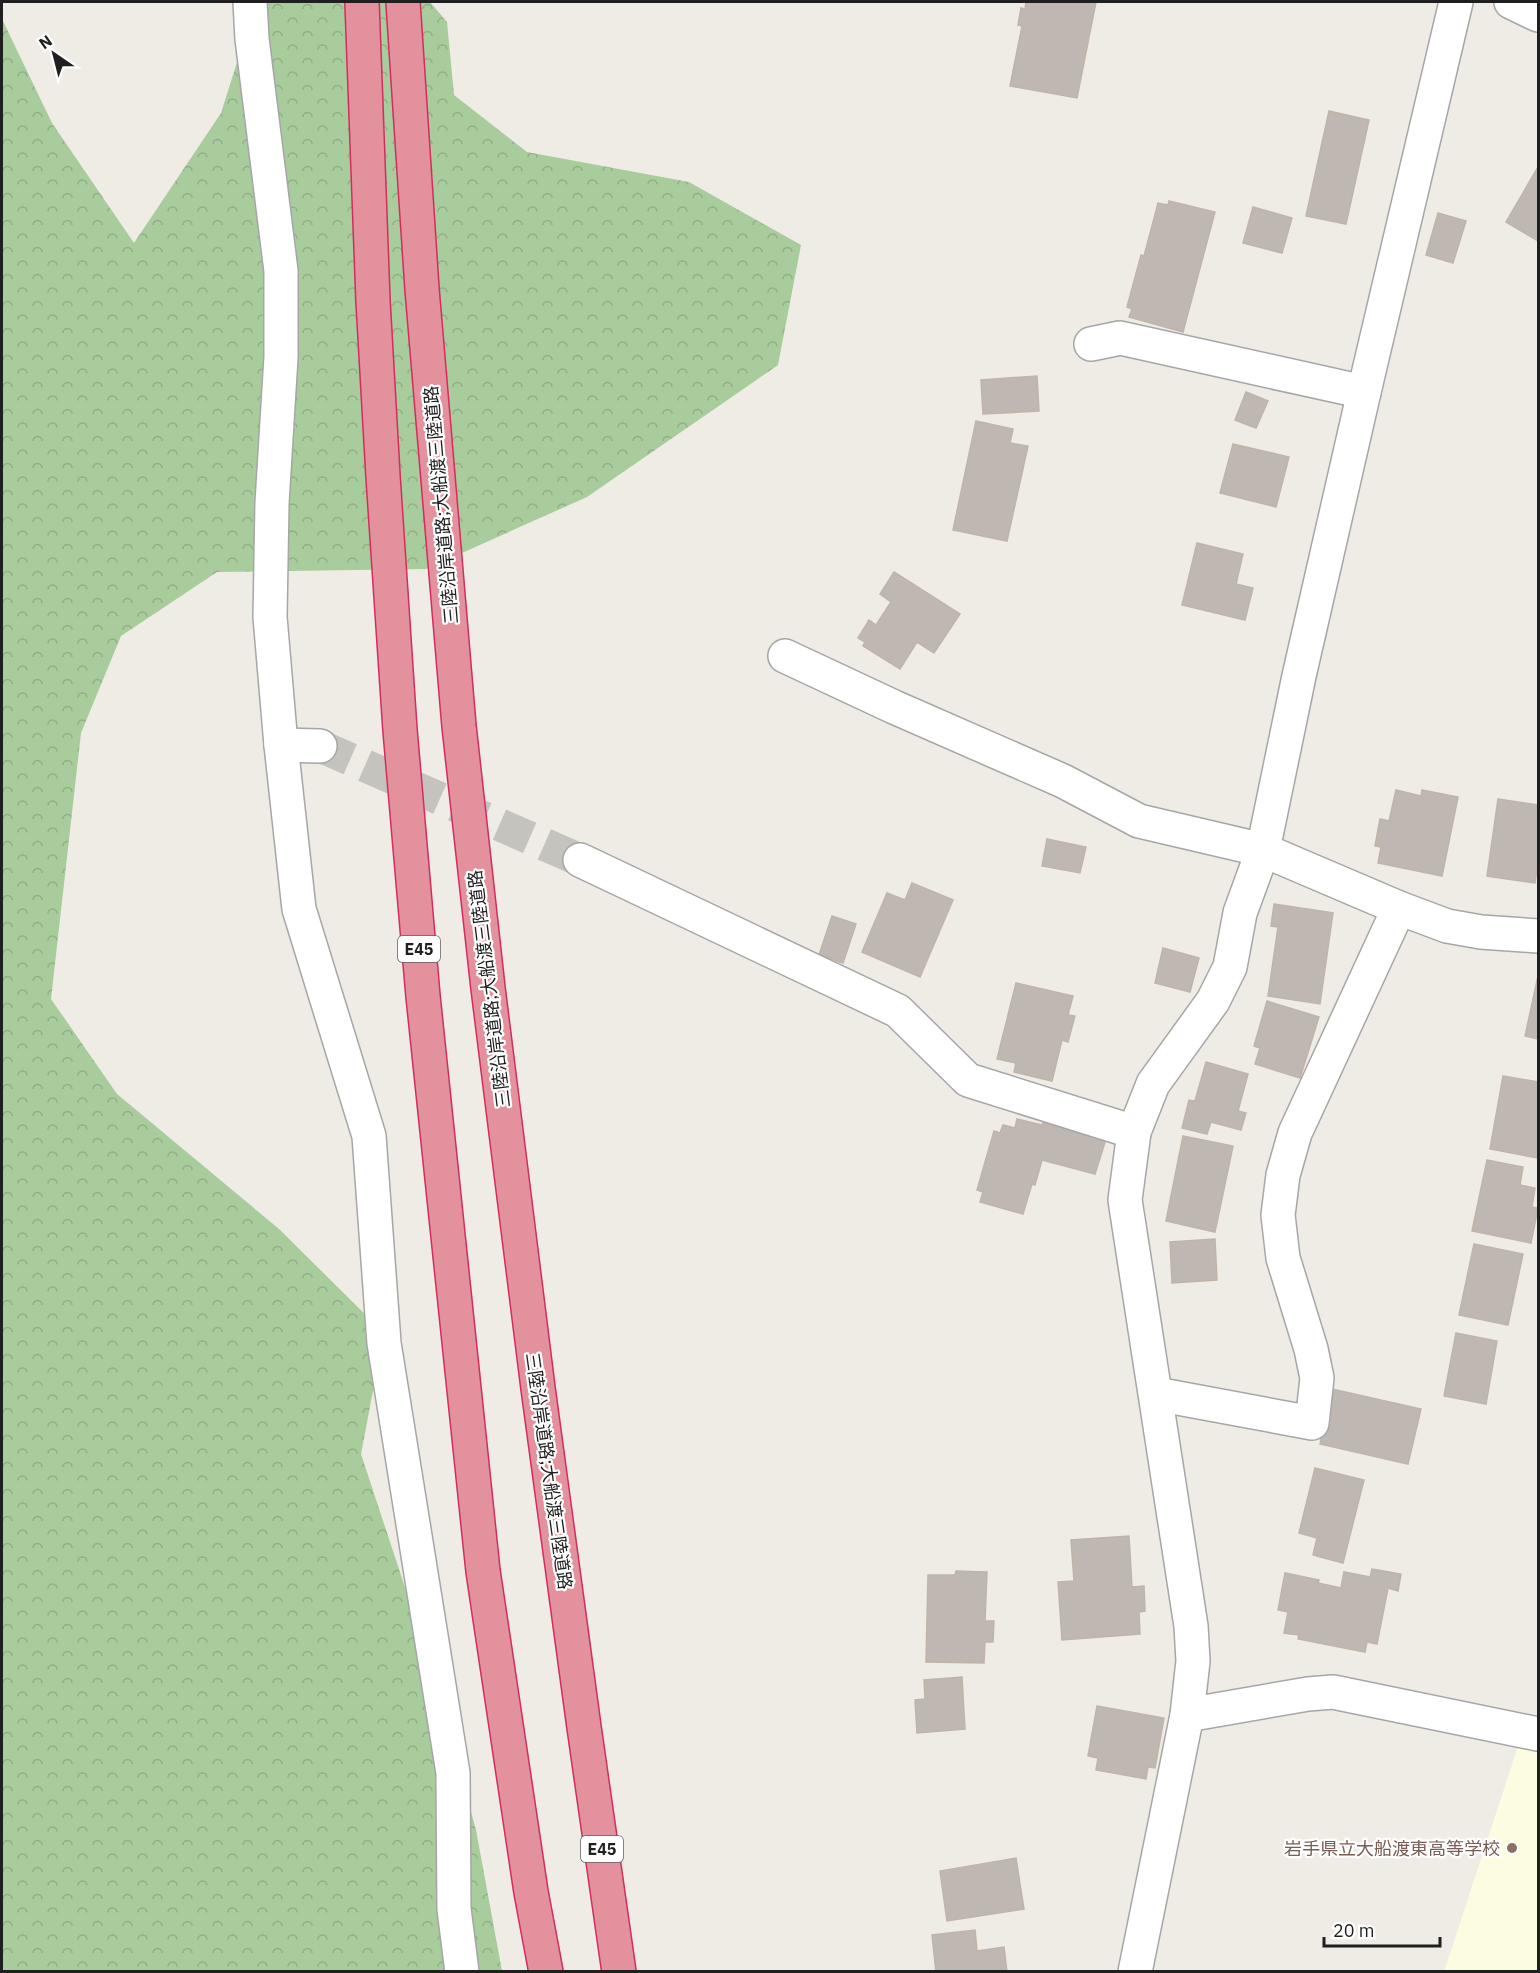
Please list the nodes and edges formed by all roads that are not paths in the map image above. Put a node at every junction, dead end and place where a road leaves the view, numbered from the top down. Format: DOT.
graph roads {
  1 [pos="250,2"];
  2 [pos="362,2"];
  3 [pos="403,2"];
  4 [pos="1456,2"];
  5 [pos="1511,2"];
  6 [pos="1539,15"];
  7 [pos="1091,344"];
  8 [pos="1364,392"];
  9 [pos="785,656"];
  10 [pos="281,745"];
  11 [pos="320,746"];
  12 [pos="1263,850"];
  13 [pos="580,860"];
  14 [pos="1399,908"];
  15 [pos="1539,936"];
  16 [pos="1134,1132"];
  17 [pos="1156,1394"];
  18 [pos="1187,1715"];
  19 [pos="1539,1734"];
  20 [pos="462,1971"];
  21 [pos="546,1971"];
  22 [pos="619,1971"];
  23 [pos="1135,1971"];
  1 -- 10 [label="street"];
  2 -- 21 [label="highway, E45"];
  3 -- 22 [label="highway, 三陸沿岸道路;大船渡三陸道路 / E45"];
  4 -- 8 [label="street"];
  5 -- 6 [label="street"];
  7 -- 8 [label="street"];
  8 -- 12 [label="street"];
  9 -- 12 [label="street"];
  10 -- 11 [label="street"];
  10 -- 20 [label="street"];
  12 -- 14 [label="street"];
  12 -- 16 [label="street"];
  13 -- 16 [label="street"];
  14 -- 15 [label="street"];
  14 -- 17 [label="street"];
  16 -- 17 [label="street"];
  17 -- 18 [label="street"];
  18 -- 19 [label="street"];
  18 -- 23 [label="street"];
}
